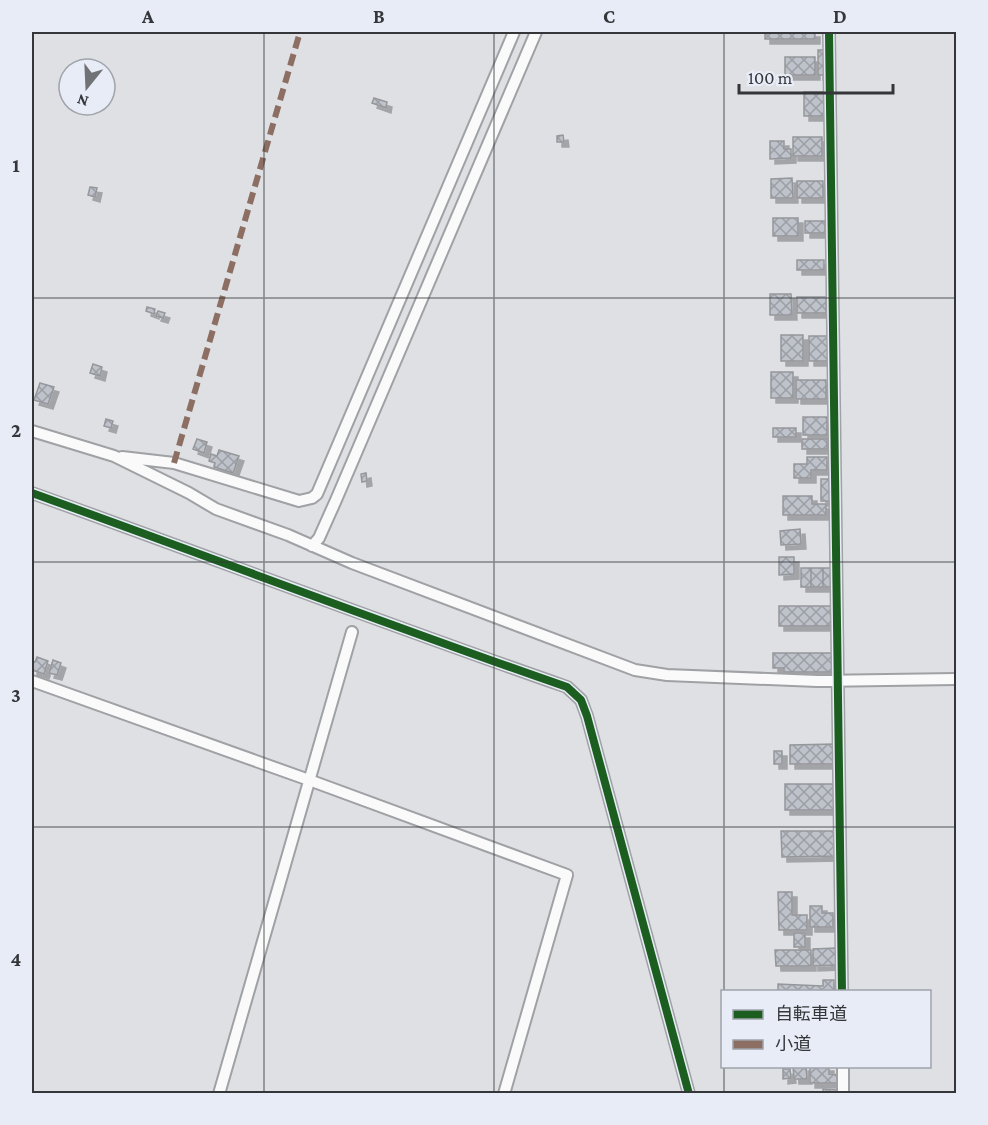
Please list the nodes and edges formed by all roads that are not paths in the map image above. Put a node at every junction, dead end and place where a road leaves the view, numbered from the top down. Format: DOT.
graph roads {
  1 [pos="514,32"];
  2 [pos="536,32"];
  3 [pos="829,32"];
  4 [pos="32,431"];
  5 [pos="114,456"];
  6 [pos="32,493"];
  7 [pos="312,546"];
  8 [pos="352,632"];
  9 [pos="957,679"];
  10 [pos="32,681"];
  11 [pos="838,682"];
  12 [pos="309,780"];
  13 [pos="842,990"];
  14 [pos="843,1068"];
  15 [pos="219,1094"];
  16 [pos="504,1094"];
  17 [pos="690,1094"];
  18 [pos="843,1094"];
  1 -- 5 [label="street"];
  2 -- 7 [label="street"];
  3 -- 11 [label="street"];
  4 -- 5 [label="street"];
  5 -- 7 [label="street"];
  6 -- 17 [label="street"];
  7 -- 11 [label="street"];
  8 -- 12 [label="street"];
  9 -- 11 [label="street"];
  10 -- 12 [label="street"];
  11 -- 13 [label="street"];
  12 -- 15 [label="street"];
  12 -- 16 [label="street"];
  14 -- 18 [label="street"];
}
